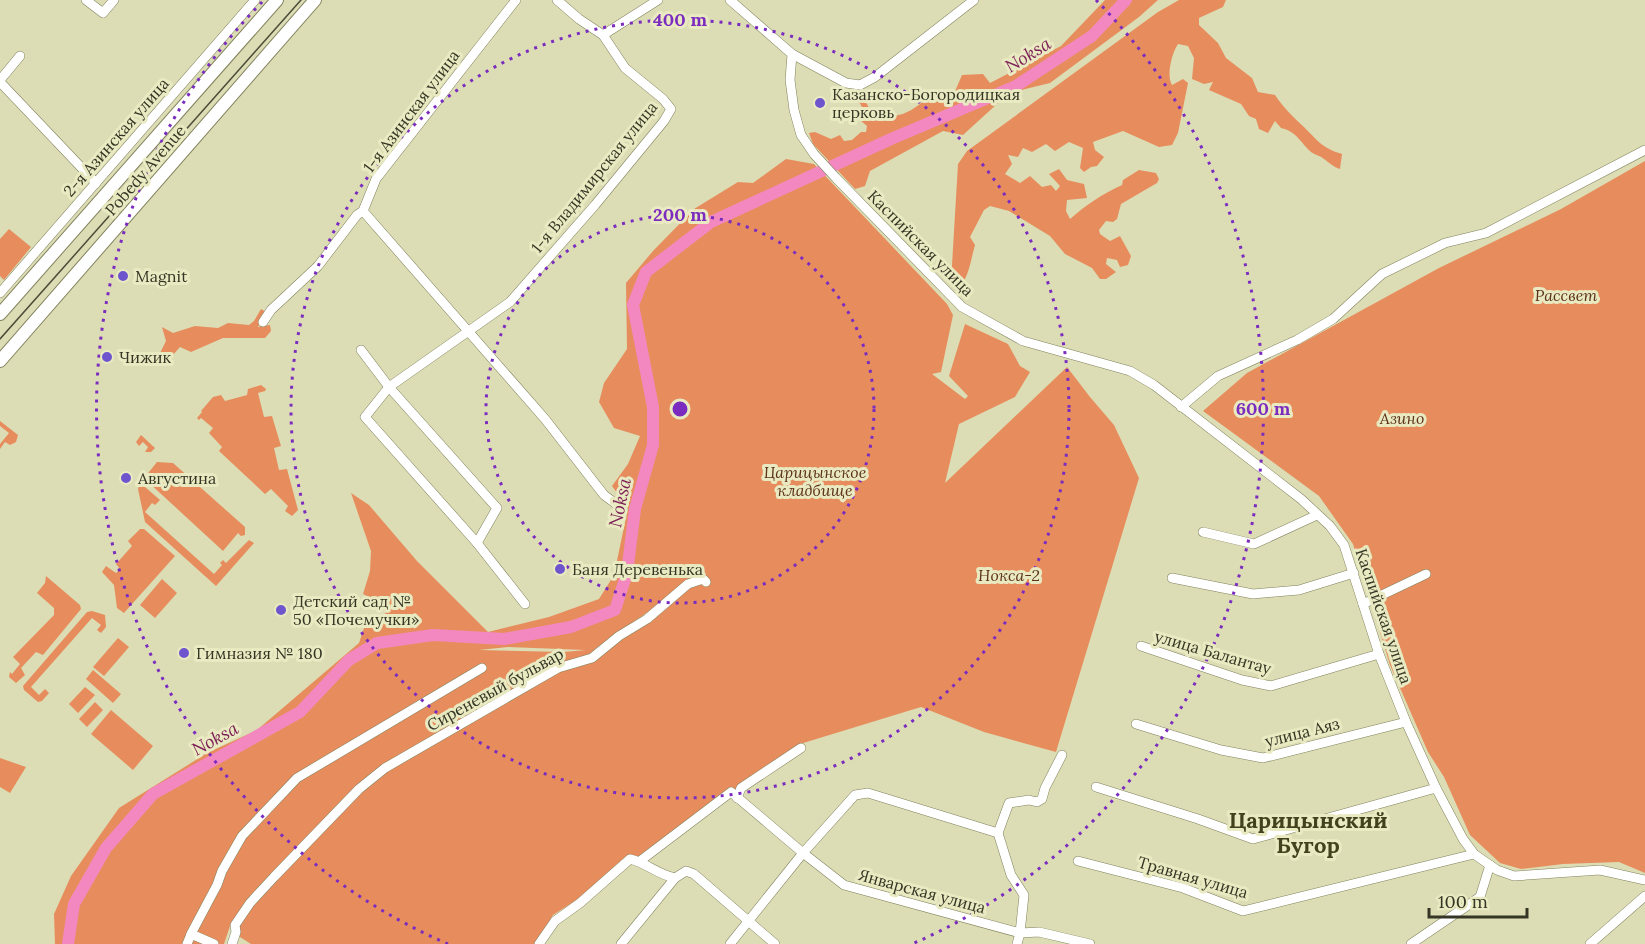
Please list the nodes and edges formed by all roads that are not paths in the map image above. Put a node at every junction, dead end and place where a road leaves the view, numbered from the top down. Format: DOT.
graph roads {
  1 [pos="86,0"];
  2 [pos="114,0"];
  3 [pos="255,0"];
  4 [pos="277,0"];
  5 [pos="315,0"];
  6 [pos="516,0"];
  7 [pos="557,0"];
  8 [pos="658,0"];
  9 [pos="730,0"];
  10 [pos="974,0"];
  11 [pos="603,36"];
  12 [pos="792,54"];
  13 [pos="20,56"];
  14 [pos="1,80"];
  15 [pos="1645,150"];
  16 [pos="96,183"];
  17 [pos="363,212"];
  18 [pos="18,273"];
  19 [pos="29,282"];
  20 [pos="0,294"];
  21 [pos="0,314"];
  22 [pos="263,322"];
  23 [pos="468,332"];
  24 [pos="361,350"];
  25 [pos="0,361"];
  26 [pos="389,387"];
  27 [pos="1181,407"];
  28 [pos="623,509"];
  29 [pos="1317,514"];
  30 [pos="1203,532"];
  31 [pos="477,543"];
  32 [pos="1354,573"];
  33 [pos="1426,574"];
  34 [pos="1172,578"];
  35 [pos="706,582"];
  36 [pos="525,604"];
  37 [pos="1364,604"];
  38 [pos="1141,646"];
  39 [pos="1379,654"];
  40 [pos="482,668"];
  41 [pos="1406,722"];
  42 [pos="1136,724"];
  43 [pos="801,748"];
  44 [pos="1062,755"];
  45 [pos="1096,787"];
  46 [pos="1436,789"];
  47 [pos="734,795"];
  48 [pos="998,833"];
  49 [pos="803,853"];
  50 [pos="1474,854"];
  51 [pos="640,861"];
  52 [pos="1078,861"];
  53 [pos="1490,865"];
  54 [pos="675,878"];
  55 [pos="1645,880"];
  56 [pos="1645,896"];
  57 [pos="750,921"];
  58 [pos="1020,933"];
  59 [pos="189,939"];
  60 [pos="214,944"];
  61 [pos="232,944"];
  62 [pos="539,944"];
  63 [pos="621,944"];
  64 [pos="730,944"];
  65 [pos="775,944"];
  66 [pos="1017,944"];
  67 [pos="1090,944"];
  68 [pos="1411,944"];
  69 [pos="1590,944"];
  1 -- 2 [label="street"];
  3 -- 16 [label="street, 2-я Азинская улица"];
  4 -- 19 [label="main road, Pobedy Avenue"];
  5 -- 25 [label="main road, Pobedy Avenue"];
  6 -- 17 [label="street, 1-я Азинская улица"];
  7 -- 11 [label="street"];
  8 -- 11 [label="street"];
  9 -- 12 [label="street"];
  10 -- 12 [label="street"];
  11 -- 23 [label="street, 1-я Владимирская улица"];
  12 -- 27 [label="street, Каспийская улица"];
  13 -- 14 [label="street"];
  14 -- 16 [label="street"];
  15 -- 27 [label="street"];
  16 -- 18 [label="street, 2-я Азинская улица"];
  17 -- 22 [label="street, 1-я Азинская улица"];
  17 -- 23 [label="street"];
  18 -- 19 [label="street"];
  18 -- 20 [label="street, 2-я Азинская улица"];
  19 -- 21 [label="main road, Pobedy Avenue"];
  23 -- 26 [label="street"];
  23 -- 28 [label="street"];
  24 -- 26 [label="street"];
  26 -- 31 [label="street"];
  26 -- 31 [label="street"];
  27 -- 29 [label="street, Каспийская улица"];
  29 -- 30 [label="street"];
  29 -- 32 [label="street, Каспийская улица"];
  31 -- 36 [label="street"];
  32 -- 34 [label="street"];
  32 -- 37 [label="street, Каспийская улица"];
  33 -- 37 [label="street"];
  35 -- 61 [label="street, Сиреневый бульвар"];
  37 -- 39 [label="street, Каспийская улица"];
  38 -- 39 [label="street, улица Балантау"];
  39 -- 41 [label="street, Каспийская улица"];
  40 -- 59 [label="street"];
  41 -- 42 [label="street, улица Аяз"];
  41 -- 46 [label="street, Каспийская улица"];
  43 -- 47 [label="street"];
  44 -- 48 [label="street"];
  45 -- 46 [label="street"];
  46 -- 50 [label="street, Каспийская улица"];
  47 -- 49 [label="street, Январская улица"];
  47 -- 51 [label="street"];
  48 -- 49 [label="street"];
  48 -- 58 [label="street"];
  49 -- 57 [label="street"];
  49 -- 58 [label="street, Январская улица"];
  50 -- 52 [label="street, Травная улица"];
  50 -- 53 [label="street, Каспийская улица"];
  51 -- 54 [label="street"];
  51 -- 62 [label="street"];
  53 -- 55 [label="street, Каспийская улица"];
  53 -- 68 [label="street"];
  54 -- 57 [label="street"];
  54 -- 63 [label="street"];
  56 -- 69 [label="street"];
  57 -- 64 [label="street"];
  57 -- 65 [label="street"];
  58 -- 66 [label="street"];
  58 -- 67 [label="street, Январская улица"];
  59 -- 60 [label="street"];
}
